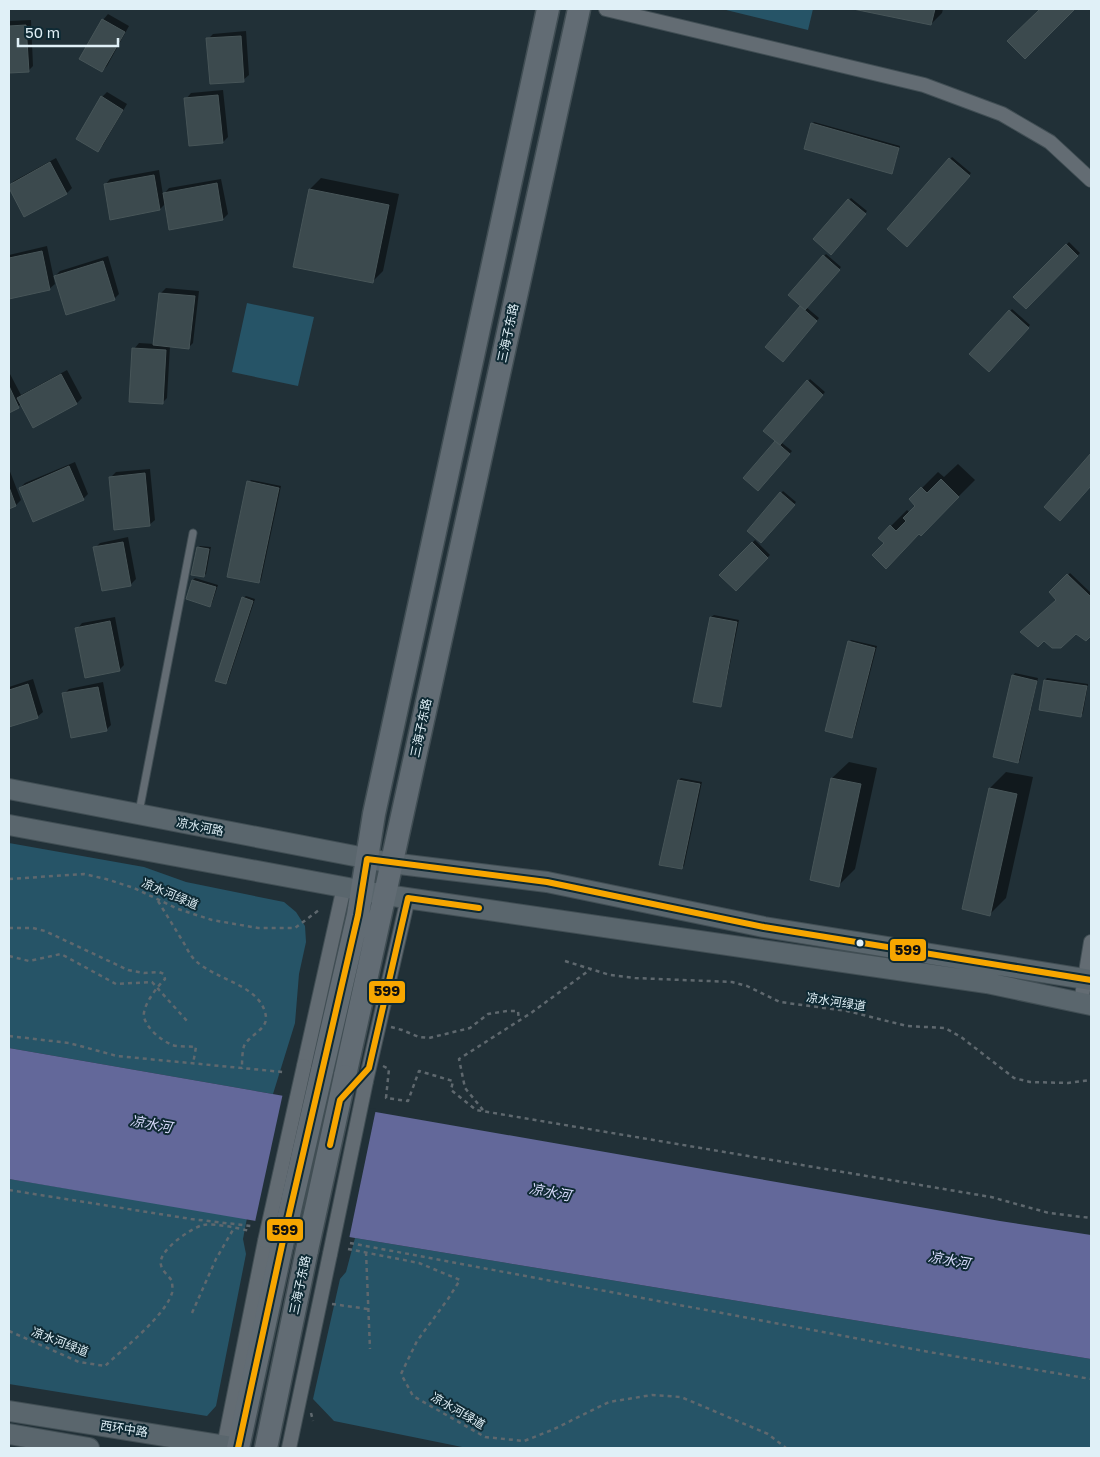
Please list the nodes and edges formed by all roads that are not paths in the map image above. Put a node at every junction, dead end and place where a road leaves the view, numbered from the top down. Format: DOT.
graph roads {
  1 [pos="548,9"];
  2 [pos="579,9"];
  3 [pos="606,9"];
  4 [pos="1091,180"];
  5 [pos="193,532"];
  6 [pos="9,789"];
  7 [pos="139,815"];
  8 [pos="9,825"];
  9 [pos="367,859"];
  10 [pos="391,864"];
  11 [pos="353,889"];
  12 [pos="386,895"];
  13 [pos="408,898"];
  14 [pos="1091,942"];
  15 [pos="1088,980"];
  16 [pos="1086,1004"];
  17 [pos="310,1065"];
  18 [pos="363,1074"];
  19 [pos="274,1243"];
  20 [pos="260,1267"];
  21 [pos="302,1275"];
  22 [pos="268,1308"];
  23 [pos="317,1317"];
  24 [pos="9,1411"];
  25 [pos="9,1434"];
  26 [pos="89,1448"];
  27 [pos="234,1448"];
  28 [pos="266,1448"];
  29 [pos="289,1448"];
  1 -- 9 [label="main road"];
  2 -- 10 [label="main road, 三海子东路"];
  3 -- 4 [label="street"];
  5 -- 7 [label="lane"];
  6 -- 7 [label="street, 凉水河路"];
  7 -- 9 [label="street, 凉水河路"];
  8 -- 11 [label="street"];
  9 -- 10 [label="street, 凉水河路"];
  9 -- 11 [label="main road"];
  10 -- 12 [label="main road, 三海子东路"];
  10 -- 15 [label="street, 凉水河路"];
  11 -- 12 [label="street"];
  11 -- 17 [label="main road"];
  12 -- 13 [label="street"];
  12 -- 18 [label="main road, 三海子东路"];
  13 -- 16 [label="street"];
  13 -- 18 [label="street"];
  14 -- 15 [label="street"];
  15 -- 16 [label="street"];
  17 -- 19 [label="street, bridge"];
  17 -- 19 [label="main road, bridge"];
  18 -- 21 [label="main road, 三海子东路, bridge"];
  18 -- 23 [label="street, bridge"];
  19 -- 20 [label="street"];
  19 -- 22 [label="main road"];
  20 -- 22 [label="street"];
  20 -- 27 [label="street"];
  21 -- 23 [label="street"];
  21 -- 28 [label="main road, 三海子东路"];
  22 -- 27 [label="main road"];
  23 -- 29 [label="street"];
  24 -- 27 [label="street, 西环中路"];
  25 -- 26 [label="street"];
}
